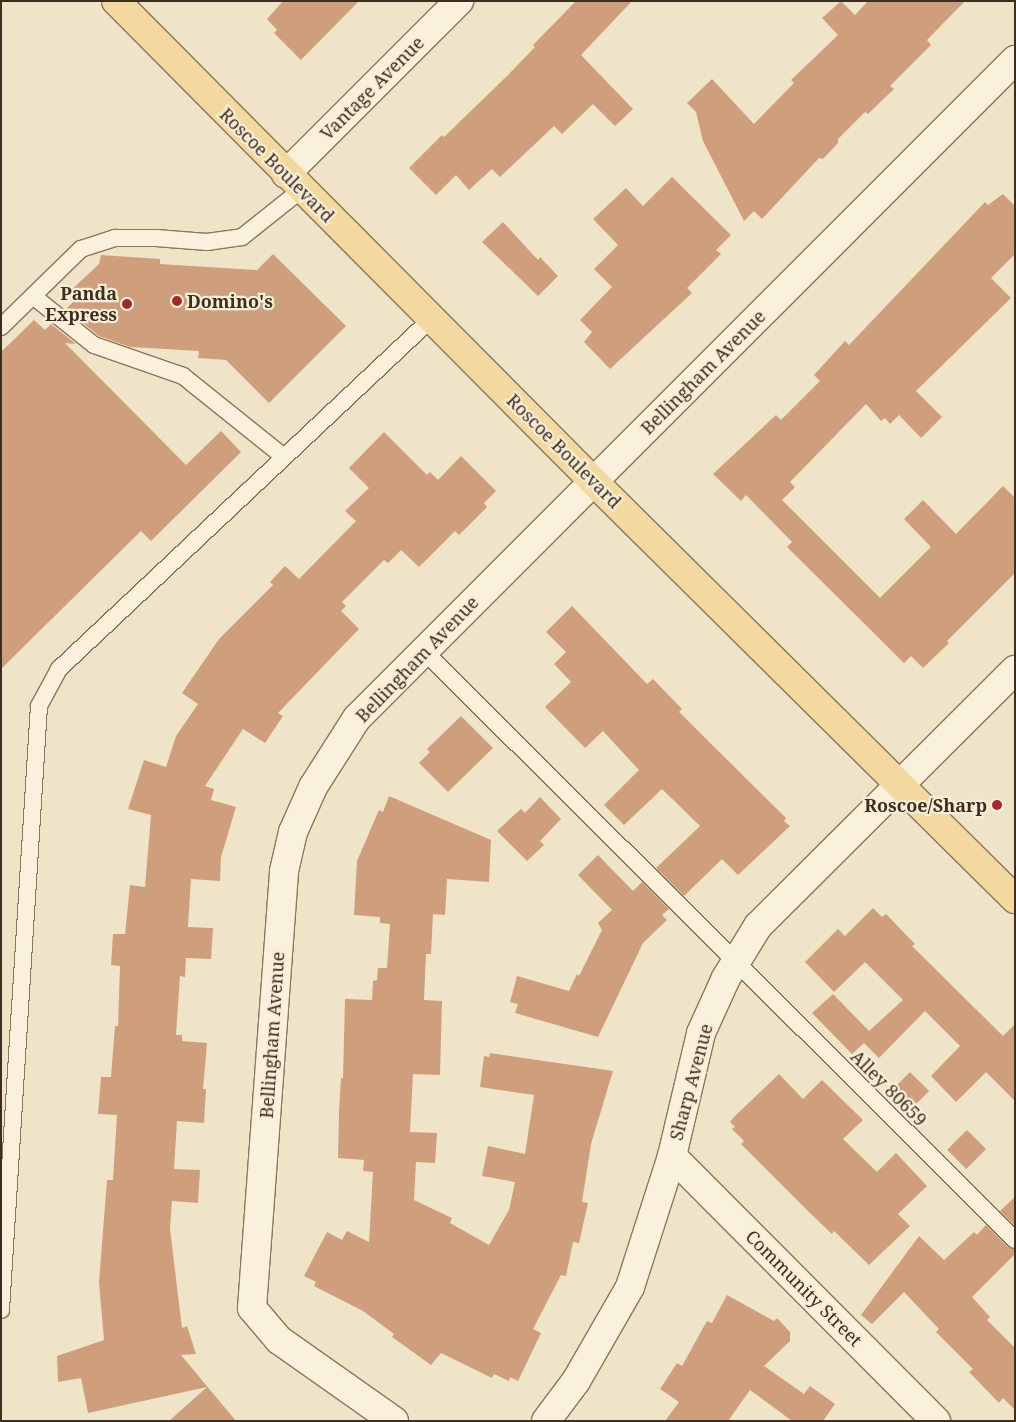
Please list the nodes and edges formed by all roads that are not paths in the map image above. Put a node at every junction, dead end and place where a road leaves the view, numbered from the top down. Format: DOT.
graph roads {
  1 [pos="116,1"];
  2 [pos="459,1"];
  3 [pos="1015,60"];
  4 [pos="294,182"];
  5 [pos="33,296"];
  6 [pos="431,319"];
  7 [pos="1,327"];
  8 [pos="284,457"];
  9 [pos="594,482"];
  10 [pos="424,651"];
  11 [pos="1015,670"];
  12 [pos="900,784"];
  13 [pos="1015,899"];
  14 [pos="735,963"];
  15 [pos="672,1156"];
  16 [pos="1015,1240"];
  17 [pos="1,1310"];
  18 [pos="394,1421"];
  19 [pos="546,1421"];
  20 [pos="936,1421"];
  1 -- 4 [label="main road, Roscoe Boulevard"];
  2 -- 4 [label="street, Vantage Avenue"];
  3 -- 9 [label="street, Bellingham Avenue"];
  4 -- 5 [label="lane"];
  4 -- 6 [label="main road, Roscoe Boulevard"];
  5 -- 7 [label="lane"];
  5 -- 8 [label="lane"];
  6 -- 8 [label="lane"];
  6 -- 9 [label="main road, Roscoe Boulevard"];
  8 -- 17 [label="lane"];
  9 -- 10 [label="street, Bellingham Avenue"];
  9 -- 12 [label="main road, Roscoe Boulevard"];
  10 -- 14 [label="lane, Alley 80659"];
  10 -- 18 [label="street, Bellingham Avenue"];
  11 -- 12 [label="street, Sharp Avenue"];
  12 -- 13 [label="main road, Roscoe Boulevard"];
  12 -- 14 [label="street, Sharp Avenue"];
  14 -- 15 [label="street, Sharp Avenue"];
  14 -- 16 [label="lane, Alley 80659"];
  15 -- 19 [label="street, Sharp Avenue"];
  15 -- 20 [label="street, Community Street"];
}
